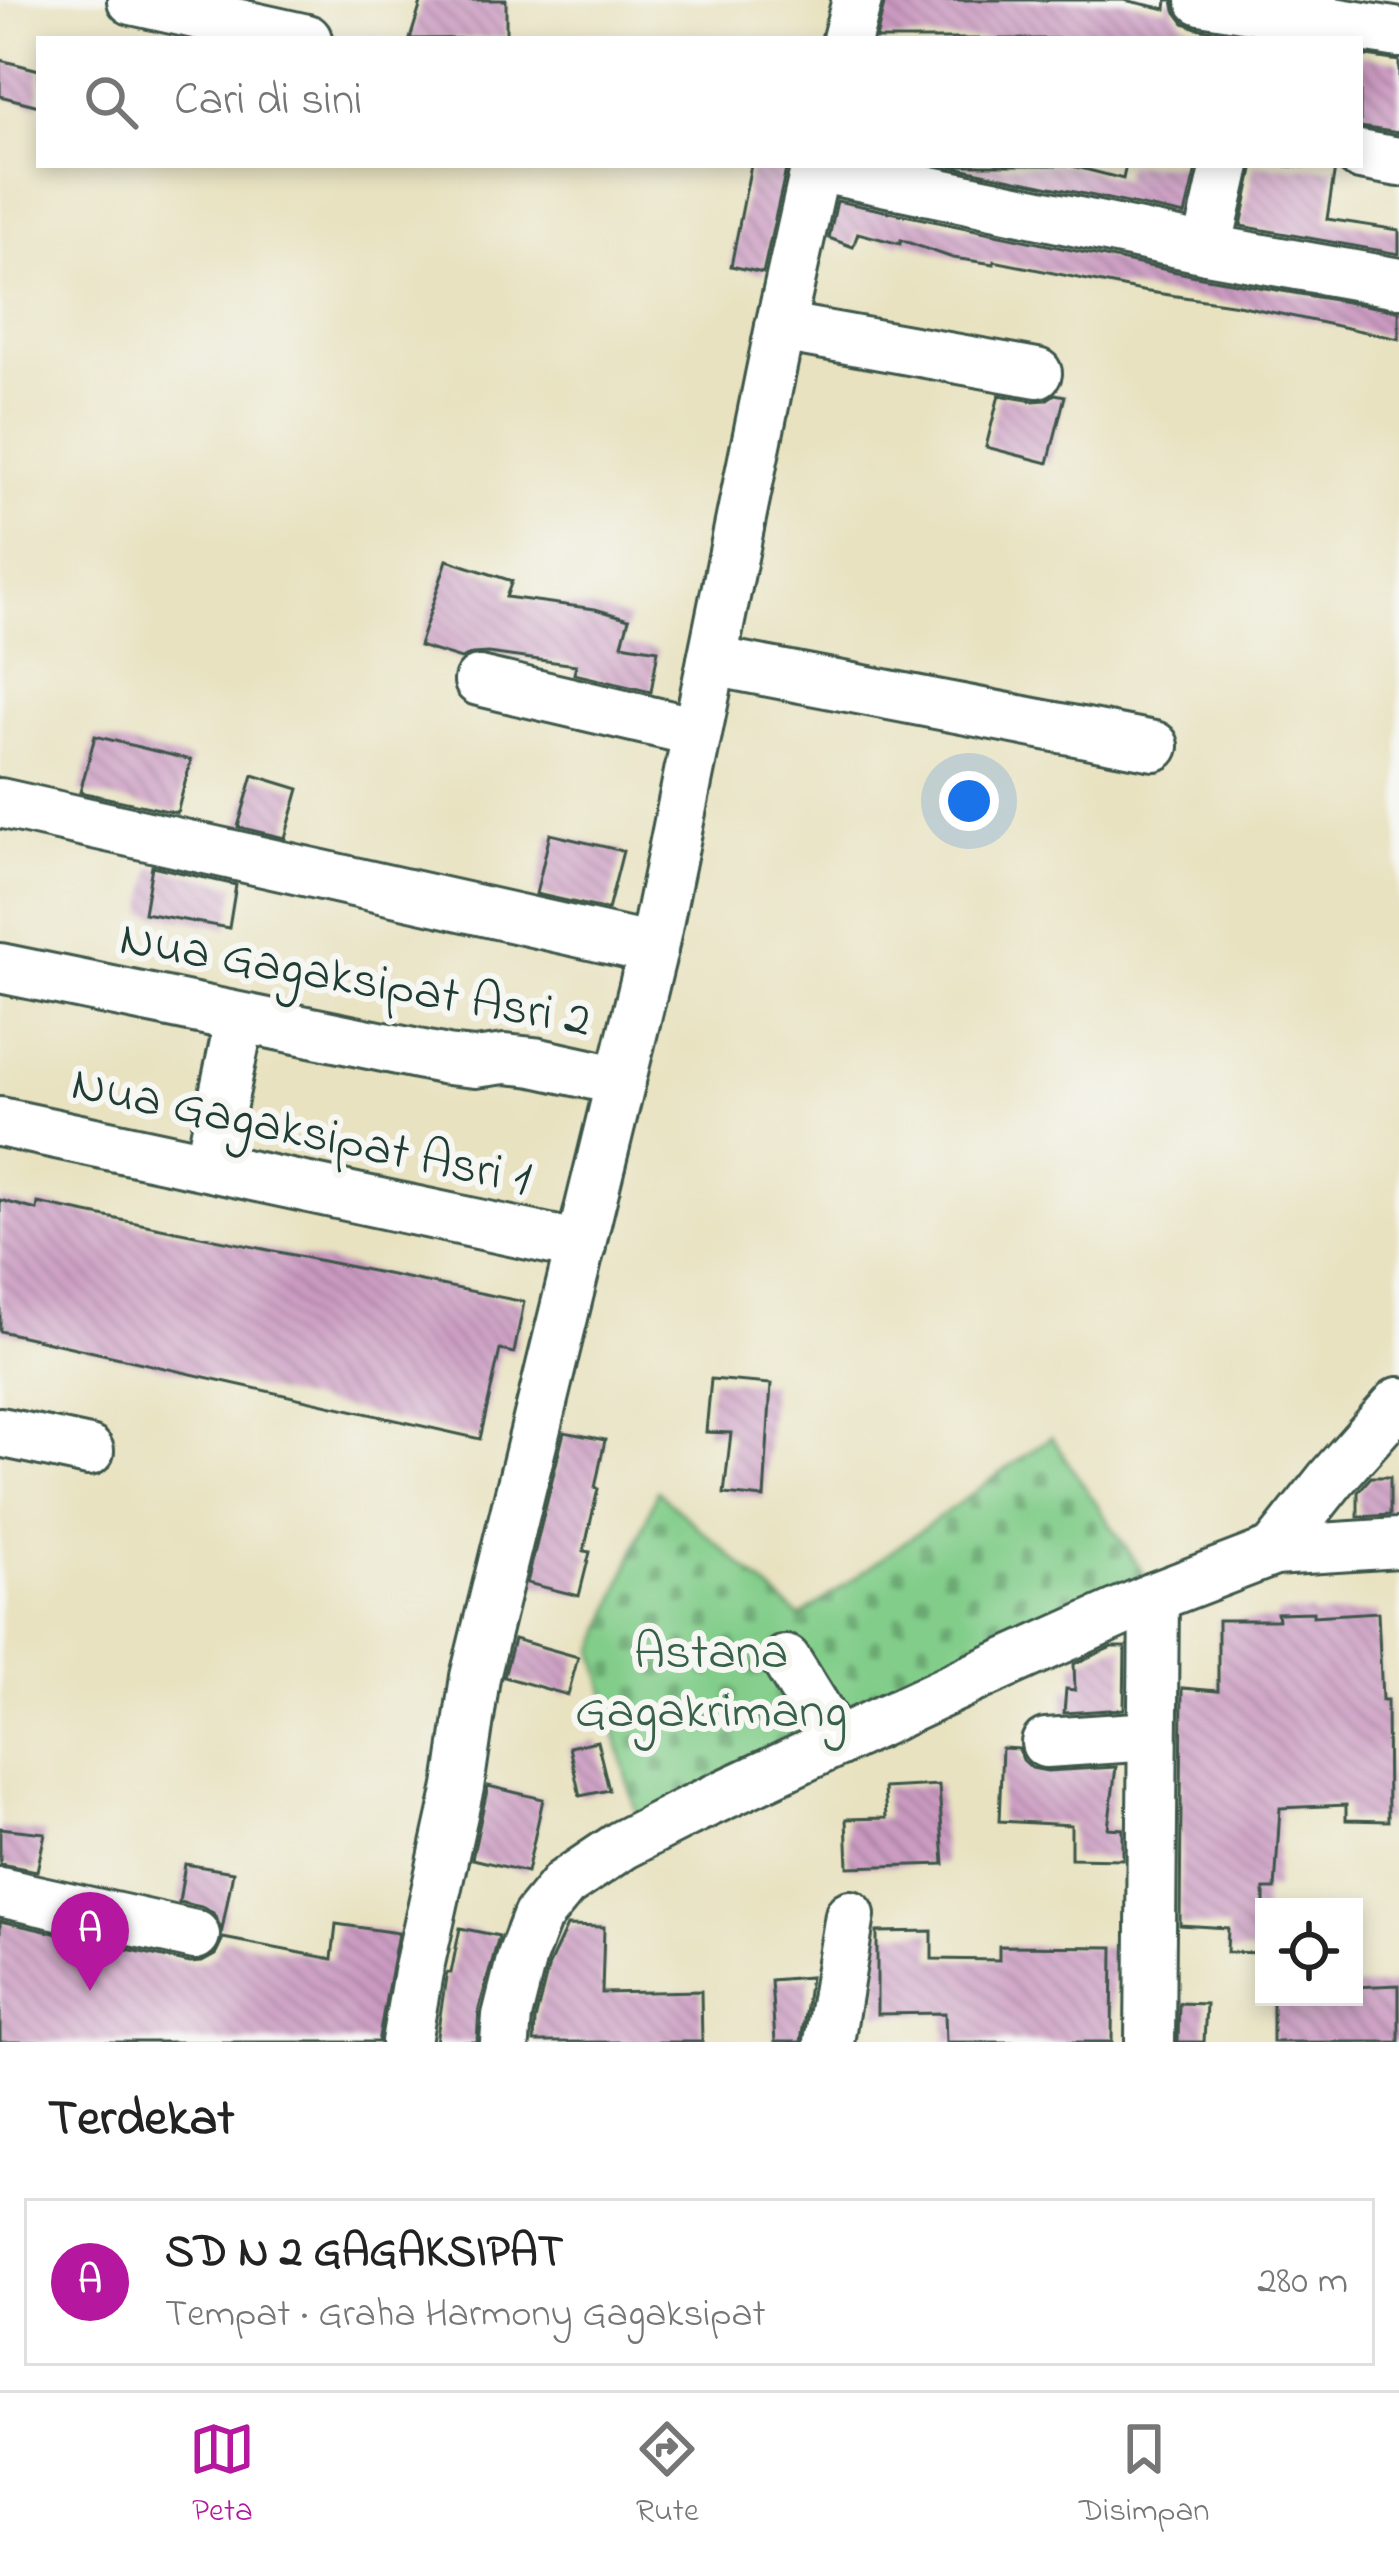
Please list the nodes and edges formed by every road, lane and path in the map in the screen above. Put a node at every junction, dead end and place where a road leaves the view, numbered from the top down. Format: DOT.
graph roads {
  1 [pos="132,0"];
  2 [pos="856,0"];
  3 [pos="1201,0"];
  4 [pos="1252,25"];
  5 [pos="1399,33"];
  6 [pos="294,36"];
  7 [pos="848,36"];
  8 [pos="1363,156"];
  9 [pos="1399,162"];
  10 [pos="816,168"];
  11 [pos="825,168"];
  12 [pos="1225,168"];
  13 [pos="1208,249"];
  14 [pos="1399,283"];
  15 [pos="780,327"];
  16 [pos="1037,373"];
  17 [pos="712,661"];
  18 [pos="479,681"];
  19 [pos="697,732"];
  20 [pos="1154,746"];
  21 [pos="0,803"];
  22 [pos="652,949"];
  23 [pos="0,968"];
  24 [pos="240,1018"];
  25 [pos="621,1081"];
  26 [pos="0,1122"];
  27 [pos="209,1166"];
  28 [pos="581,1246"];
  29 [pos="1399,1402"];
  30 [pos="0,1432"];
  31 [pos="89,1451"];
  32 [pos="1399,1543"];
  33 [pos="1274,1552"];
  34 [pos="1154,1597"];
  35 [pos="786,1660"];
  36 [pos="1152,1736"];
  37 [pos="837,1742"];
  38 [pos="1046,1743"];
  39 [pos="0,1892"];
  40 [pos="850,1916"];
  41 [pos="195,1935"];
  42 [pos="406,2042"];
  43 [pos="505,2042"];
  44 [pos="830,2042"];
  45 [pos="1150,2042"];
  1 -- 6 [label="street"];
  2 -- 7 [label="street"];
  3 -- 4 [label="street"];
  4 -- 5 [label="street"];
  8 -- 9 [label="street"];
  10 -- 15 [label="street"];
  11 -- 13 [label="street"];
  12 -- 13 [label="street"];
  13 -- 14 [label="street"];
  15 -- 16 [label="street"];
  15 -- 17 [label="street"];
  17 -- 19 [label="street"];
  17 -- 20 [label="street"];
  18 -- 19 [label="street"];
  19 -- 22 [label="street"];
  21 -- 22 [label="street"];
  22 -- 25 [label="street"];
  23 -- 24 [label="street, Nua Gagaksipat Asri 2"];
  24 -- 25 [label="street, Nua Gagaksipat Asri 2"];
  24 -- 27 [label="street"];
  25 -- 28 [label="street"];
  26 -- 27 [label="street, Nua Gagaksipat Asri 1"];
  27 -- 28 [label="street, Nua Gagaksipat Asri 1"];
  28 -- 42 [label="street"];
  29 -- 33 [label="street"];
  30 -- 31 [label="street"];
  32 -- 33 [label="street"];
  33 -- 34 [label="street"];
  34 -- 36 [label="street"];
  34 -- 37 [label="street"];
  35 -- 37 [label="street"];
  36 -- 38 [label="street"];
  36 -- 45 [label="street"];
  37 -- 43 [label="street"];
  39 -- 41 [label="street"];
  40 -- 44 [label="street"];
}
